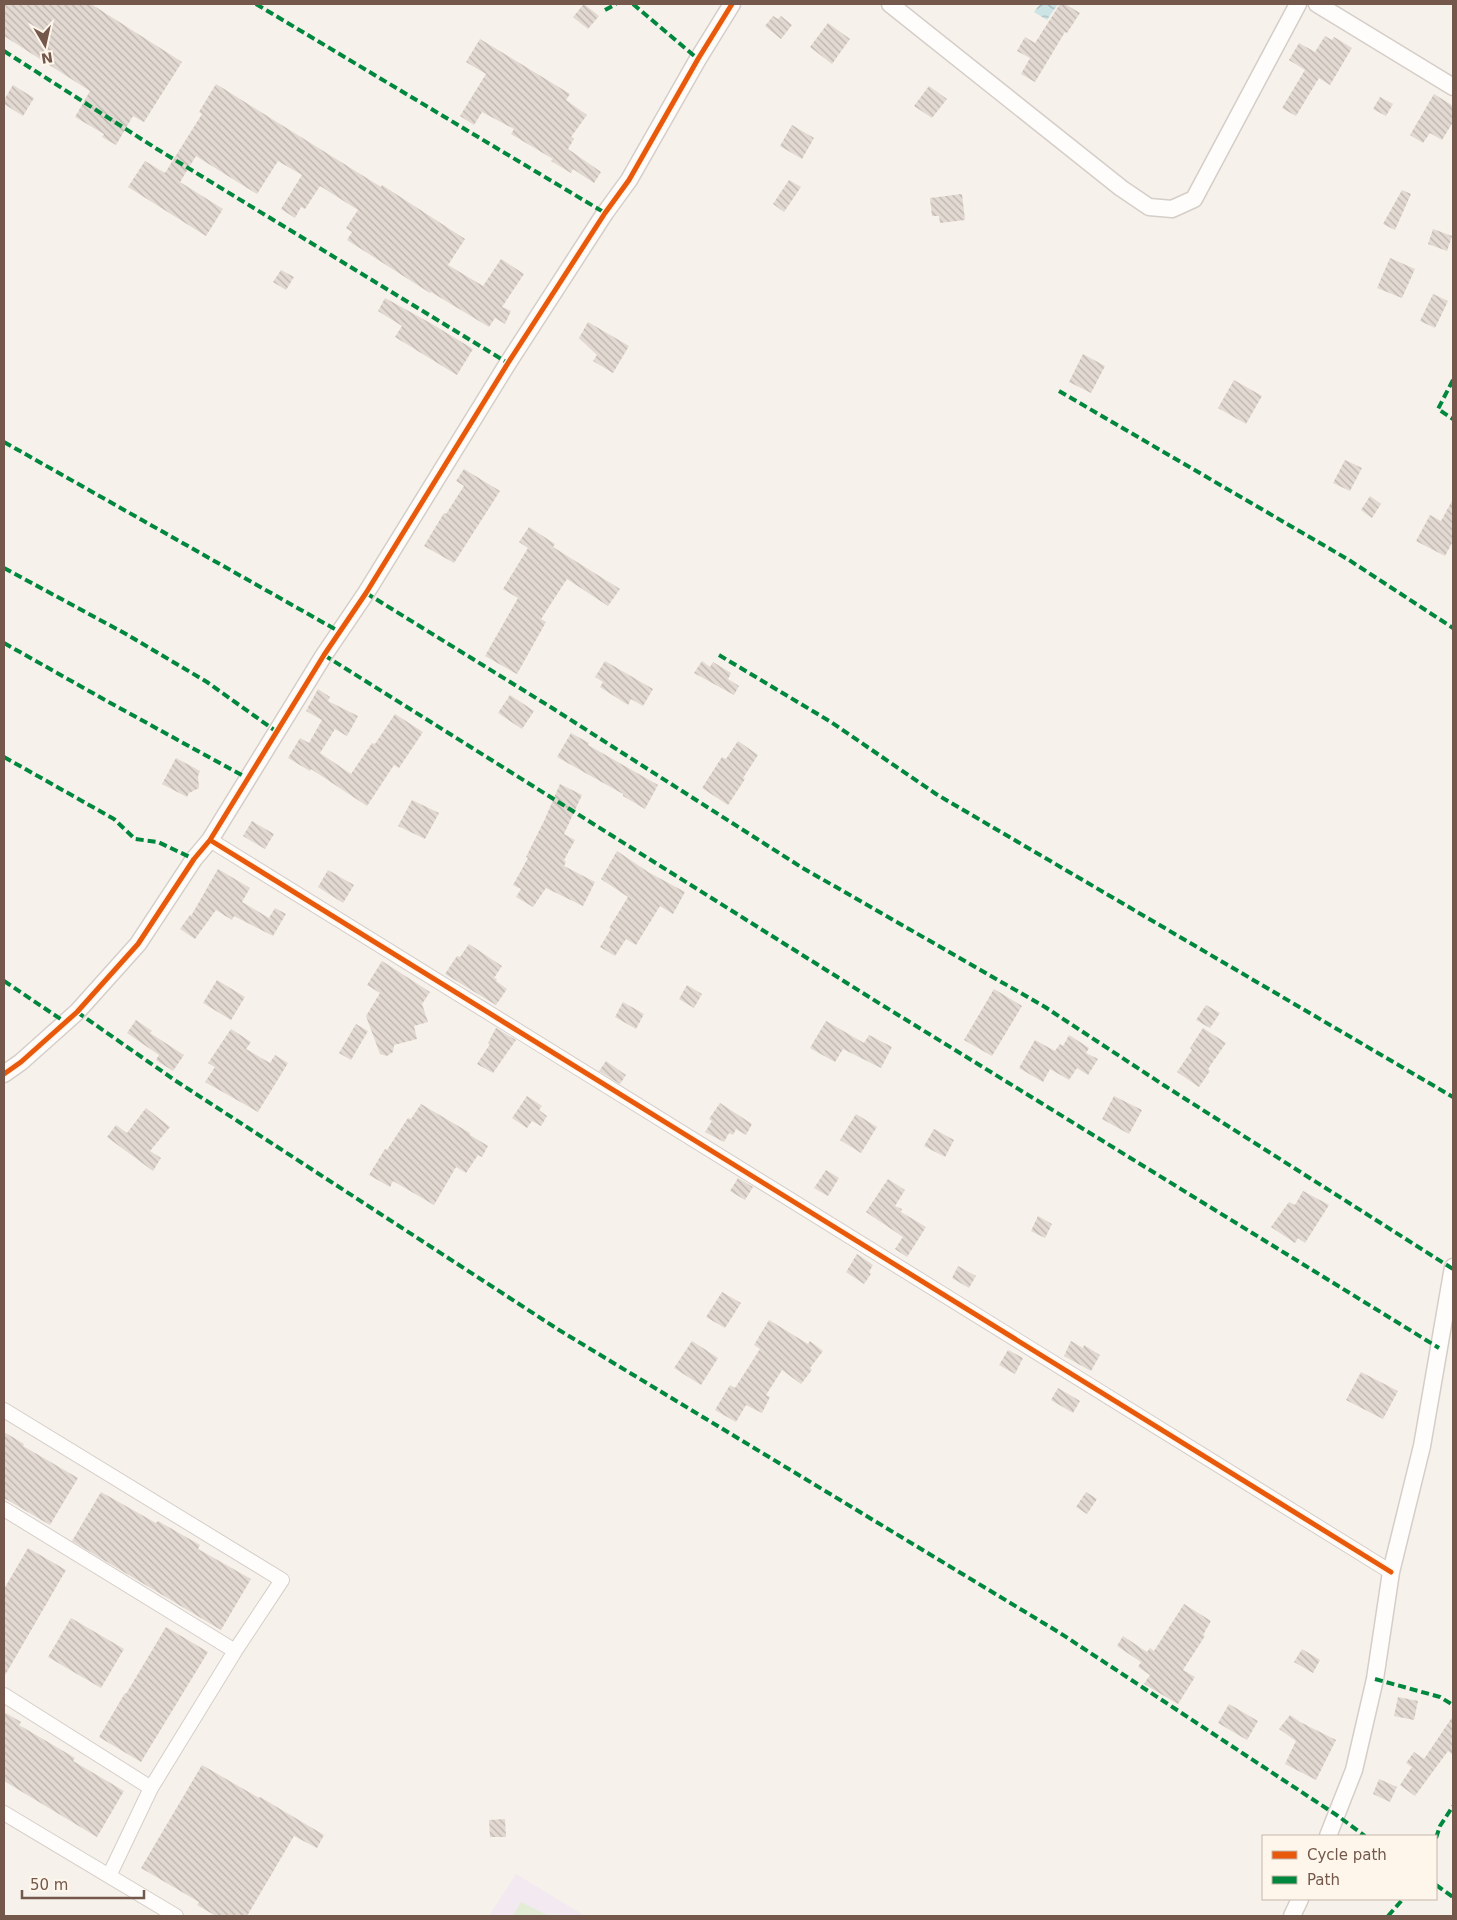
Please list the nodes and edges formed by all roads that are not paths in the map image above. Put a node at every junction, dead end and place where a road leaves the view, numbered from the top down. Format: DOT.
graph roads {
  1 [pos="732,4"];
  2 [pos="890,4"];
  3 [pos="1298,4"];
  4 [pos="1317,4"];
  5 [pos="1453,87"];
  6 [pos="210,840"];
  7 [pos="4,1074"];
  8 [pos="1453,1267"];
  9 [pos="4,1410"];
  10 [pos="4,1509"];
  11 [pos="1391,1572"];
  12 [pos="235,1651"];
  13 [pos="4,1695"];
  14 [pos="151,1788"];
  15 [pos="4,1812"];
  16 [pos="1328,1835"];
  17 [pos="109,1876"];
  18 [pos="1300,1900"];
  19 [pos="176,1916"];
  20 [pos="1292,1916"];
  1 -- 6 [label="street"];
  2 -- 3 [label="street"];
  4 -- 5 [label="street"];
  6 -- 7 [label="street"];
  6 -- 11 [label="street"];
  8 -- 11 [label="street"];
  9 -- 12 [label="street"];
  10 -- 12 [label="street"];
  11 -- 16 [label="street"];
  12 -- 14 [label="street"];
  13 -- 14 [label="street"];
  14 -- 17 [label="street"];
  15 -- 17 [label="street"];
  17 -- 19 [label="street"];
  18 -- 20 [label="street"];
}
